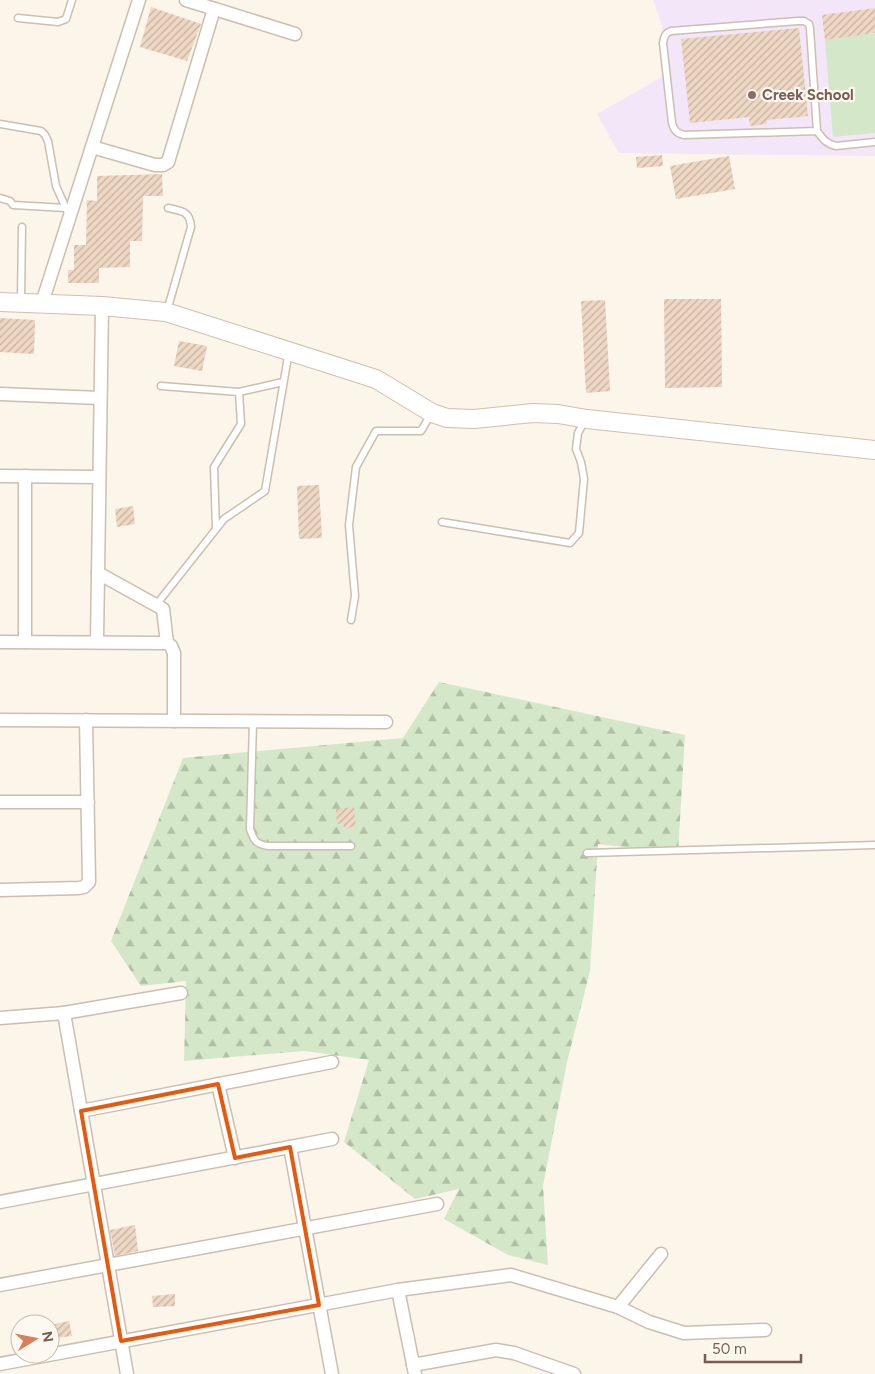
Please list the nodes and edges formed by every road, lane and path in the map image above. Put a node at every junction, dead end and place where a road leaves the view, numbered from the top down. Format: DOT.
graph roads {
  1 [pos="72,0"];
  2 [pos="139,0"];
  3 [pos="186,0"];
  4 [pos="214,9"];
  5 [pos="18,18"];
  6 [pos="295,34"];
  7 [pos="0,124"];
  8 [pos="817,131"];
  9 [pos="875,142"];
  10 [pos="92,147"];
  11 [pos="0,198"];
  12 [pos="168,208"];
  13 [pos="68,213"];
  14 [pos="22,227"];
  15 [pos="0,302"];
  16 [pos="21,302"];
  17 [pos="42,303"];
  18 [pos="102,306"];
  19 [pos="166,312"];
  20 [pos="289,350"];
  21 [pos="283,382"];
  22 [pos="161,386"];
  23 [pos="239,392"];
  24 [pos="0,394"];
  25 [pos="100,398"];
  26 [pos="432,413"];
  27 [pos="586,419"];
  28 [pos="875,450"];
  29 [pos="0,476"];
  30 [pos="24,476"];
  31 [pos="99,477"];
  32 [pos="442,522"];
  33 [pos="216,529"];
  34 [pos="98,573"];
  35 [pos="156,605"];
  36 [pos="351,620"];
  37 [pos="0,642"];
  38 [pos="25,642"];
  39 [pos="97,642"];
  40 [pos="167,642"];
  41 [pos="0,720"];
  42 [pos="86,720"];
  43 [pos="174,721"];
  44 [pos="253,722"];
  45 [pos="386,722"];
  46 [pos="0,802"];
  47 [pos="88,802"];
  48 [pos="875,845"];
  49 [pos="351,846"];
  50 [pos="587,853"];
  51 [pos="0,890"];
  52 [pos="181,993"];
  53 [pos="64,1013"];
  54 [pos="0,1018"];
  55 [pos="332,1062"];
  56 [pos="218,1084"];
  57 [pos="81,1110"];
  58 [pos="332,1139"];
  59 [pos="290,1147"];
  60 [pos="235,1158"];
  61 [pos="94,1184"];
  62 [pos="0,1202"];
  63 [pos="437,1204"];
  64 [pos="305,1228"];
  65 [pos="661,1254"];
  66 [pos="108,1265"];
  67 [pos="0,1284"];
  68 [pos="398,1290"];
  69 [pos="319,1305"];
  70 [pos="618,1307"];
  71 [pos="765,1330"];
  72 [pos="121,1341"];
  73 [pos="0,1364"];
  74 [pos="414,1369"];
  75 [pos="127,1374"];
  76 [pos="332,1374"];
  77 [pos="574,1374"];
  1 -- 5 [label="lane"];
  2 -- 10 [label="street"];
  3 -- 4 [label="street"];
  4 -- 6 [label="street"];
  4 -- 10 [label="street"];
  7 -- 13 [label="lane"];
  8 -- 8 [label="lane"];
  8 -- 9 [label="lane"];
  10 -- 13 [label="street"];
  11 -- 13 [label="lane"];
  12 -- 19 [label="lane"];
  13 -- 17 [label="street"];
  14 -- 16 [label="lane"];
  15 -- 16 [label="street"];
  16 -- 17 [label="street"];
  17 -- 18 [label="street"];
  18 -- 19 [label="street"];
  18 -- 25 [label="street"];
  19 -- 20 [label="street"];
  20 -- 21 [label="lane"];
  20 -- 26 [label="street"];
  21 -- 23 [label="lane"];
  21 -- 33 [label="lane"];
  22 -- 23 [label="lane"];
  23 -- 33 [label="lane"];
  24 -- 25 [label="street"];
  25 -- 31 [label="street"];
  26 -- 27 [label="street"];
  26 -- 36 [label="lane"];
  27 -- 28 [label="street"];
  27 -- 32 [label="lane"];
  29 -- 30 [label="street"];
  30 -- 31 [label="street"];
  30 -- 38 [label="street"];
  31 -- 34 [label="street"];
  33 -- 35 [label="lane"];
  34 -- 35 [label="street"];
  34 -- 39 [label="street"];
  35 -- 40 [label="street"];
  37 -- 38 [label="street"];
  38 -- 39 [label="street"];
  39 -- 40 [label="street"];
  40 -- 43 [label="street"];
  41 -- 42 [label="street"];
  42 -- 43 [label="street"];
  42 -- 47 [label="street"];
  43 -- 44 [label="street"];
  44 -- 45 [label="street"];
  44 -- 49 [label="lane"];
  46 -- 47 [label="street"];
  47 -- 51 [label="street"];
  48 -- 50 [label="lane"];
  52 -- 53 [label="street"];
  53 -- 54 [label="street"];
  53 -- 57 [label="street"];
  55 -- 56 [label="street"];
  56 -- 57 [label="street"];
  56 -- 60 [label="street"];
  57 -- 61 [label="street"];
  58 -- 59 [label="street"];
  59 -- 60 [label="street"];
  59 -- 64 [label="street"];
  60 -- 61 [label="street"];
  61 -- 62 [label="street"];
  61 -- 66 [label="street"];
  63 -- 64 [label="street"];
  64 -- 66 [label="street"];
  64 -- 69 [label="street"];
  65 -- 70 [label="street"];
  66 -- 67 [label="street"];
  66 -- 72 [label="street"];
  68 -- 69 [label="street"];
  68 -- 70 [label="street"];
  68 -- 74 [label="street"];
  69 -- 72 [label="street"];
  69 -- 76 [label="street"];
  70 -- 71 [label="street"];
  72 -- 73 [label="street"];
  72 -- 75 [label="street"];
  74 -- 77 [label="street"];
}
